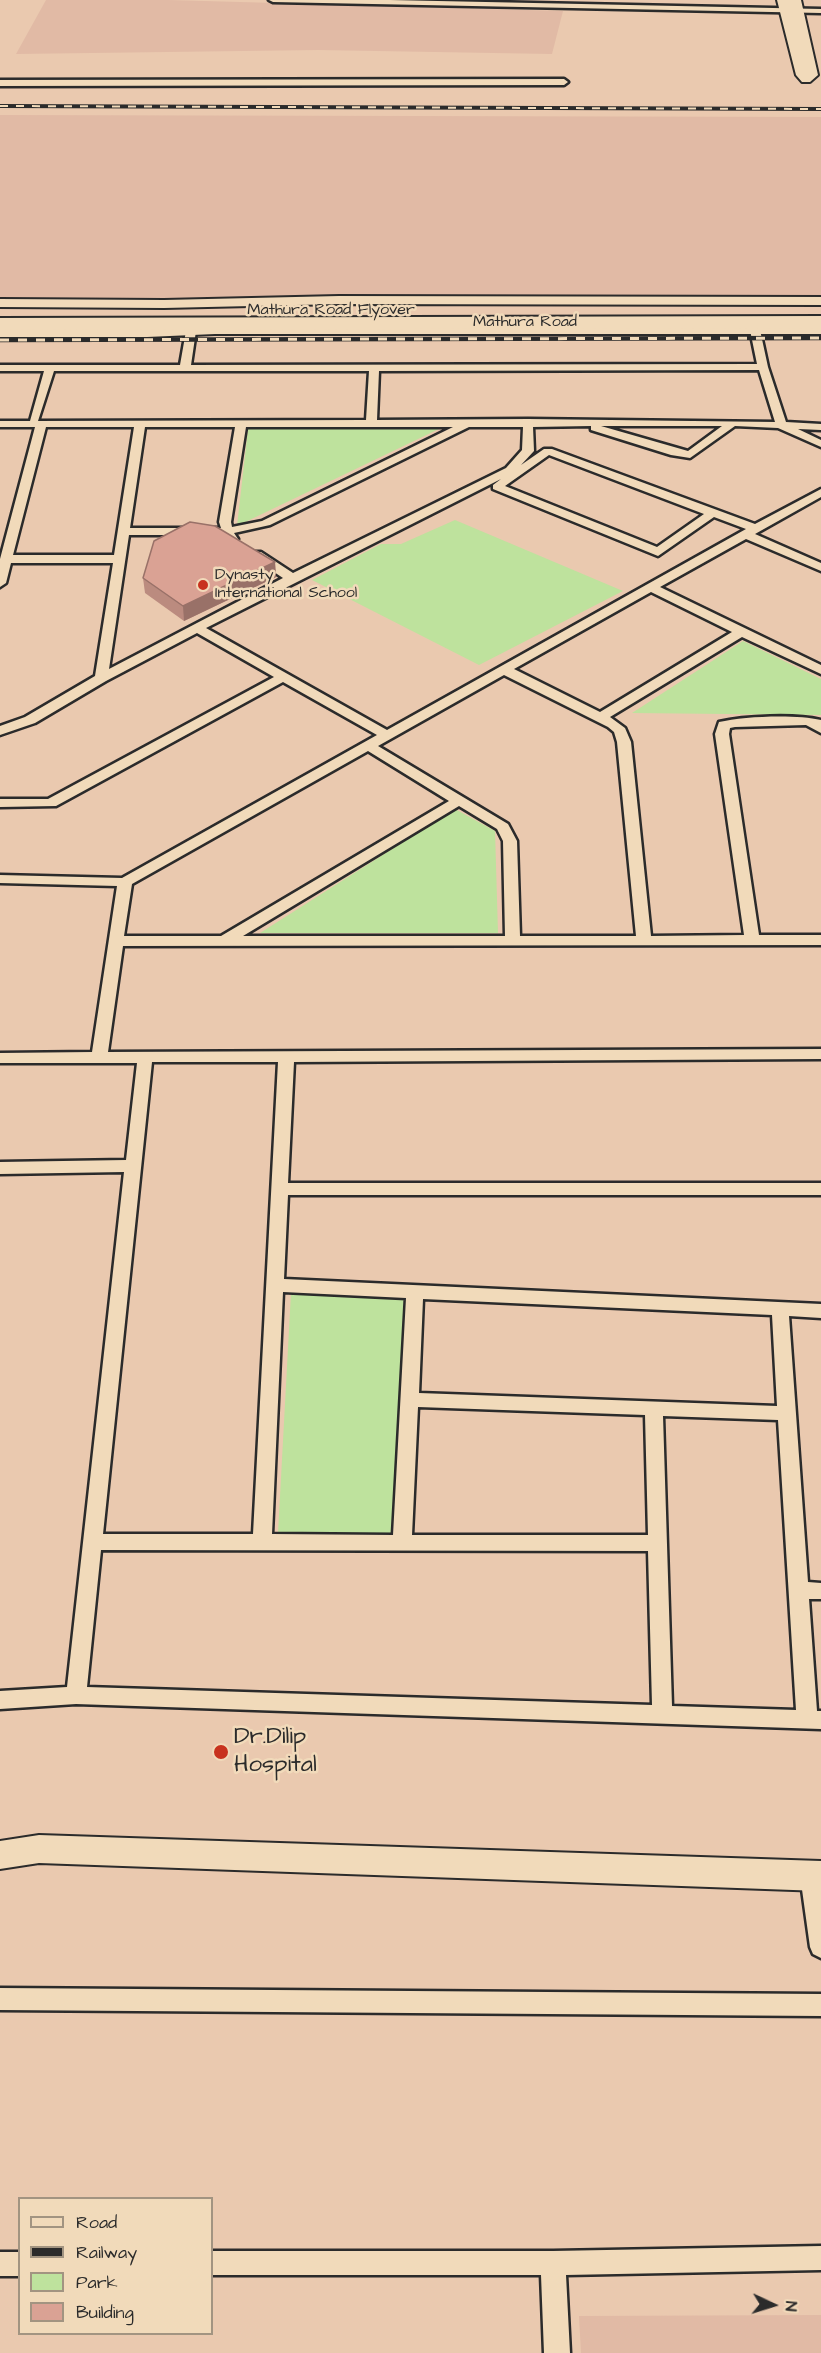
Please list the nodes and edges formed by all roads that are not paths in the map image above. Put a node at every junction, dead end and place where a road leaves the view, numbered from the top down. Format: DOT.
graph roads {
  1 [pos="273,0"];
  2 [pos="675,0"];
  3 [pos="734,0"];
  4 [pos="815,0"];
  5 [pos="338,1"];
  6 [pos="598,3"];
  7 [pos="790,6"];
  8 [pos="819,11"];
  9 [pos="564,82"];
  10 [pos="0,83"];
  11 [pos="591,301"];
  12 [pos="821,301"];
  13 [pos="0,303"];
  14 [pos="663,310"];
  15 [pos="821,310"];
  16 [pos="0,311"];
  17 [pos="137,317"];
  18 [pos="821,322"];
  19 [pos="0,324"];
  20 [pos="229,324"];
  21 [pos="754,330"];
  22 [pos="821,330"];
  23 [pos="191,331"];
  24 [pos="0,333"];
  25 [pos="40,334"];
  26 [pos="185,367"];
  27 [pos="374,367"];
  28 [pos="763,367"];
  29 [pos="0,368"];
  30 [pos="50,368"];
  31 [pos="37,421"];
  32 [pos="528,422"];
  33 [pos="371,423"];
  34 [pos="468,423"];
  35 [pos="733,423"];
  36 [pos="0,424"];
  37 [pos="140,424"];
  38 [pos="241,424"];
  39 [pos="580,424"];
  40 [pos="782,426"];
  41 [pos="821,427"];
  42 [pos="821,444"];
  43 [pos="821,492"];
  44 [pos="711,514"];
  45 [pos="226,530"];
  46 [pos="124,532"];
  47 [pos="752,532"];
  48 [pos="6,559"];
  49 [pos="119,559"];
  50 [pos="821,567"];
  51 [pos="292,578"];
  52 [pos="0,583"];
  53 [pos="651,588"];
  54 [pos="197,628"];
  55 [pos="742,631"];
  56 [pos="503,669"];
  57 [pos="821,670"];
  58 [pos="283,676"];
  59 [pos="101,678"];
  60 [pos="600,718"];
  61 [pos="821,729"];
  62 [pos="0,731"];
  63 [pos="385,734"];
  64 [pos="367,745"];
  65 [pos="460,800"];
  66 [pos="0,803"];
  67 [pos="0,879"];
  68 [pos="125,882"];
  69 [pos="513,940"];
  70 [pos="644,940"];
  71 [pos="752,940"];
  72 [pos="821,940"];
  73 [pos="117,941"];
  74 [pos="224,941"];
  75 [pos="821,1054"];
  76 [pos="145,1057"];
  77 [pos="286,1057"];
  78 [pos="0,1058"];
  79 [pos="99,1058"];
  80 [pos="133,1166"];
  81 [pos="0,1168"];
  82 [pos="280,1189"];
  83 [pos="821,1189"];
  84 [pos="275,1285"];
  85 [pos="416,1292"];
  86 [pos="780,1309"];
  87 [pos="821,1311"];
  88 [pos="410,1400"];
  89 [pos="654,1409"];
  90 [pos="787,1413"];
  91 [pos="93,1542"];
  92 [pos="262,1543"];
  93 [pos="402,1543"];
  94 [pos="657,1543"];
  95 [pos="799,1590"];
  96 [pos="821,1591"];
  97 [pos="76,1695"];
  98 [pos="0,1700"];
  99 [pos="662,1715"];
  100 [pos="814,1720"];
  101 [pos="0,1855"];
  102 [pos="816,1876"];
  103 [pos="821,1947"];
  104 [pos="0,1999"];
  105 [pos="821,2005"];
  106 [pos="821,2258"];
  107 [pos="213,2263"];
  108 [pos="553,2263"];
  109 [pos="0,2264"];
  110 [pos="18,2264"];
  111 [pos="557,2353"];
  1 -- 5 [label="street"];
  2 -- 3 [label="street"];
  4 -- 8 [label="street"];
  5 -- 6 [label="street"];
  6 -- 7 [label="street"];
  7 -- 8 [label="street"];
  9 -- 10 [label="street"];
  11 -- 12 [label="main road"];
  11 -- 13 [label="main road"];
  11 -- 14 [label="highway"];
  14 -- 15 [label="highway"];
  14 -- 17 [label="highway, Mathura Road Flyover"];
  16 -- 17 [label="highway, Mathura Road Flyover"];
  17 -- 19 [label="highway, Mathura Road Flyover"];
  17 -- 20 [label="highway, Mathura Road Flyover"];
  18 -- 20 [label="highway, Mathura Road"];
  20 -- 25 [label="highway"];
  21 -- 22 [label="main road"];
  21 -- 23 [label="main road"];
  21 -- 28 [label="street"];
  23 -- 25 [label="main road"];
  23 -- 26 [label="street"];
  24 -- 25 [label="main road"];
  26 -- 27 [label="street"];
  26 -- 30 [label="street"];
  27 -- 28 [label="street"];
  27 -- 33 [label="street"];
  28 -- 40 [label="street"];
  29 -- 30 [label="street"];
  30 -- 31 [label="street"];
  31 -- 36 [label="street"];
  31 -- 37 [label="street"];
  31 -- 48 [label="street"];
  32 -- 34 [label="street"];
  32 -- 39 [label="street"];
  32 -- 51 [label="street"];
  33 -- 34 [label="street"];
  33 -- 38 [label="street"];
  34 -- 45 [label="street"];
  35 -- 39 [label="street"];
  35 -- 39 [label="street"];
  35 -- 40 [label="street"];
  37 -- 38 [label="street"];
  37 -- 46 [label="street"];
  38 -- 45 [label="street"];
  40 -- 41 [label="street"];
  40 -- 42 [label="street"];
  43 -- 47 [label="street"];
  44 -- 44 [label="street"];
  44 -- 47 [label="street"];
  45 -- 46 [label="street"];
  45 -- 51 [label="street"];
  46 -- 49 [label="street"];
  47 -- 50 [label="street"];
  47 -- 53 [label="street"];
  48 -- 49 [label="street"];
  48 -- 52 [label="street"];
  49 -- 59 [label="street"];
  51 -- 54 [label="street"];
  53 -- 55 [label="street"];
  53 -- 56 [label="street"];
  54 -- 58 [label="street"];
  54 -- 59 [label="street"];
  55 -- 57 [label="street"];
  55 -- 60 [label="street"];
  56 -- 60 [label="street"];
  56 -- 63 [label="street"];
  58 -- 63 [label="street"];
  58 -- 66 [label="street"];
  59 -- 62 [label="street"];
  60 -- 70 [label="street"];
  61 -- 71 [label="street"];
  63 -- 64 [label="street"];
  64 -- 65 [label="street"];
  64 -- 68 [label="street"];
  65 -- 69 [label="street"];
  65 -- 74 [label="street"];
  67 -- 68 [label="street"];
  68 -- 73 [label="street"];
  69 -- 70 [label="street"];
  69 -- 74 [label="street"];
  70 -- 71 [label="street"];
  71 -- 72 [label="street"];
  73 -- 74 [label="street"];
  73 -- 79 [label="street"];
  75 -- 77 [label="street"];
  76 -- 77 [label="street"];
  76 -- 79 [label="street"];
  76 -- 80 [label="street"];
  77 -- 82 [label="street"];
  78 -- 79 [label="street"];
  80 -- 81 [label="street"];
  80 -- 91 [label="street"];
  82 -- 83 [label="street"];
  82 -- 84 [label="street"];
  84 -- 85 [label="street"];
  84 -- 92 [label="street"];
  85 -- 86 [label="street"];
  85 -- 88 [label="street"];
  86 -- 87 [label="street"];
  86 -- 90 [label="street"];
  88 -- 89 [label="street"];
  88 -- 93 [label="street"];
  89 -- 90 [label="street"];
  89 -- 94 [label="street"];
  90 -- 95 [label="street"];
  91 -- 92 [label="street"];
  91 -- 97 [label="street"];
  92 -- 93 [label="street"];
  93 -- 94 [label="street"];
  94 -- 99 [label="street"];
  95 -- 96 [label="street"];
  95 -- 100 [label="street"];
  97 -- 98 [label="street"];
  97 -- 99 [label="street"];
  99 -- 100 [label="street"];
  101 -- 102 [label="main road"];
  102 -- 103 [label="street"];
  104 -- 105 [label="street"];
  106 -- 108 [label="street"];
  107 -- 108 [label="street"];
  108 -- 111 [label="street"];
  109 -- 110 [label="street"];
}
